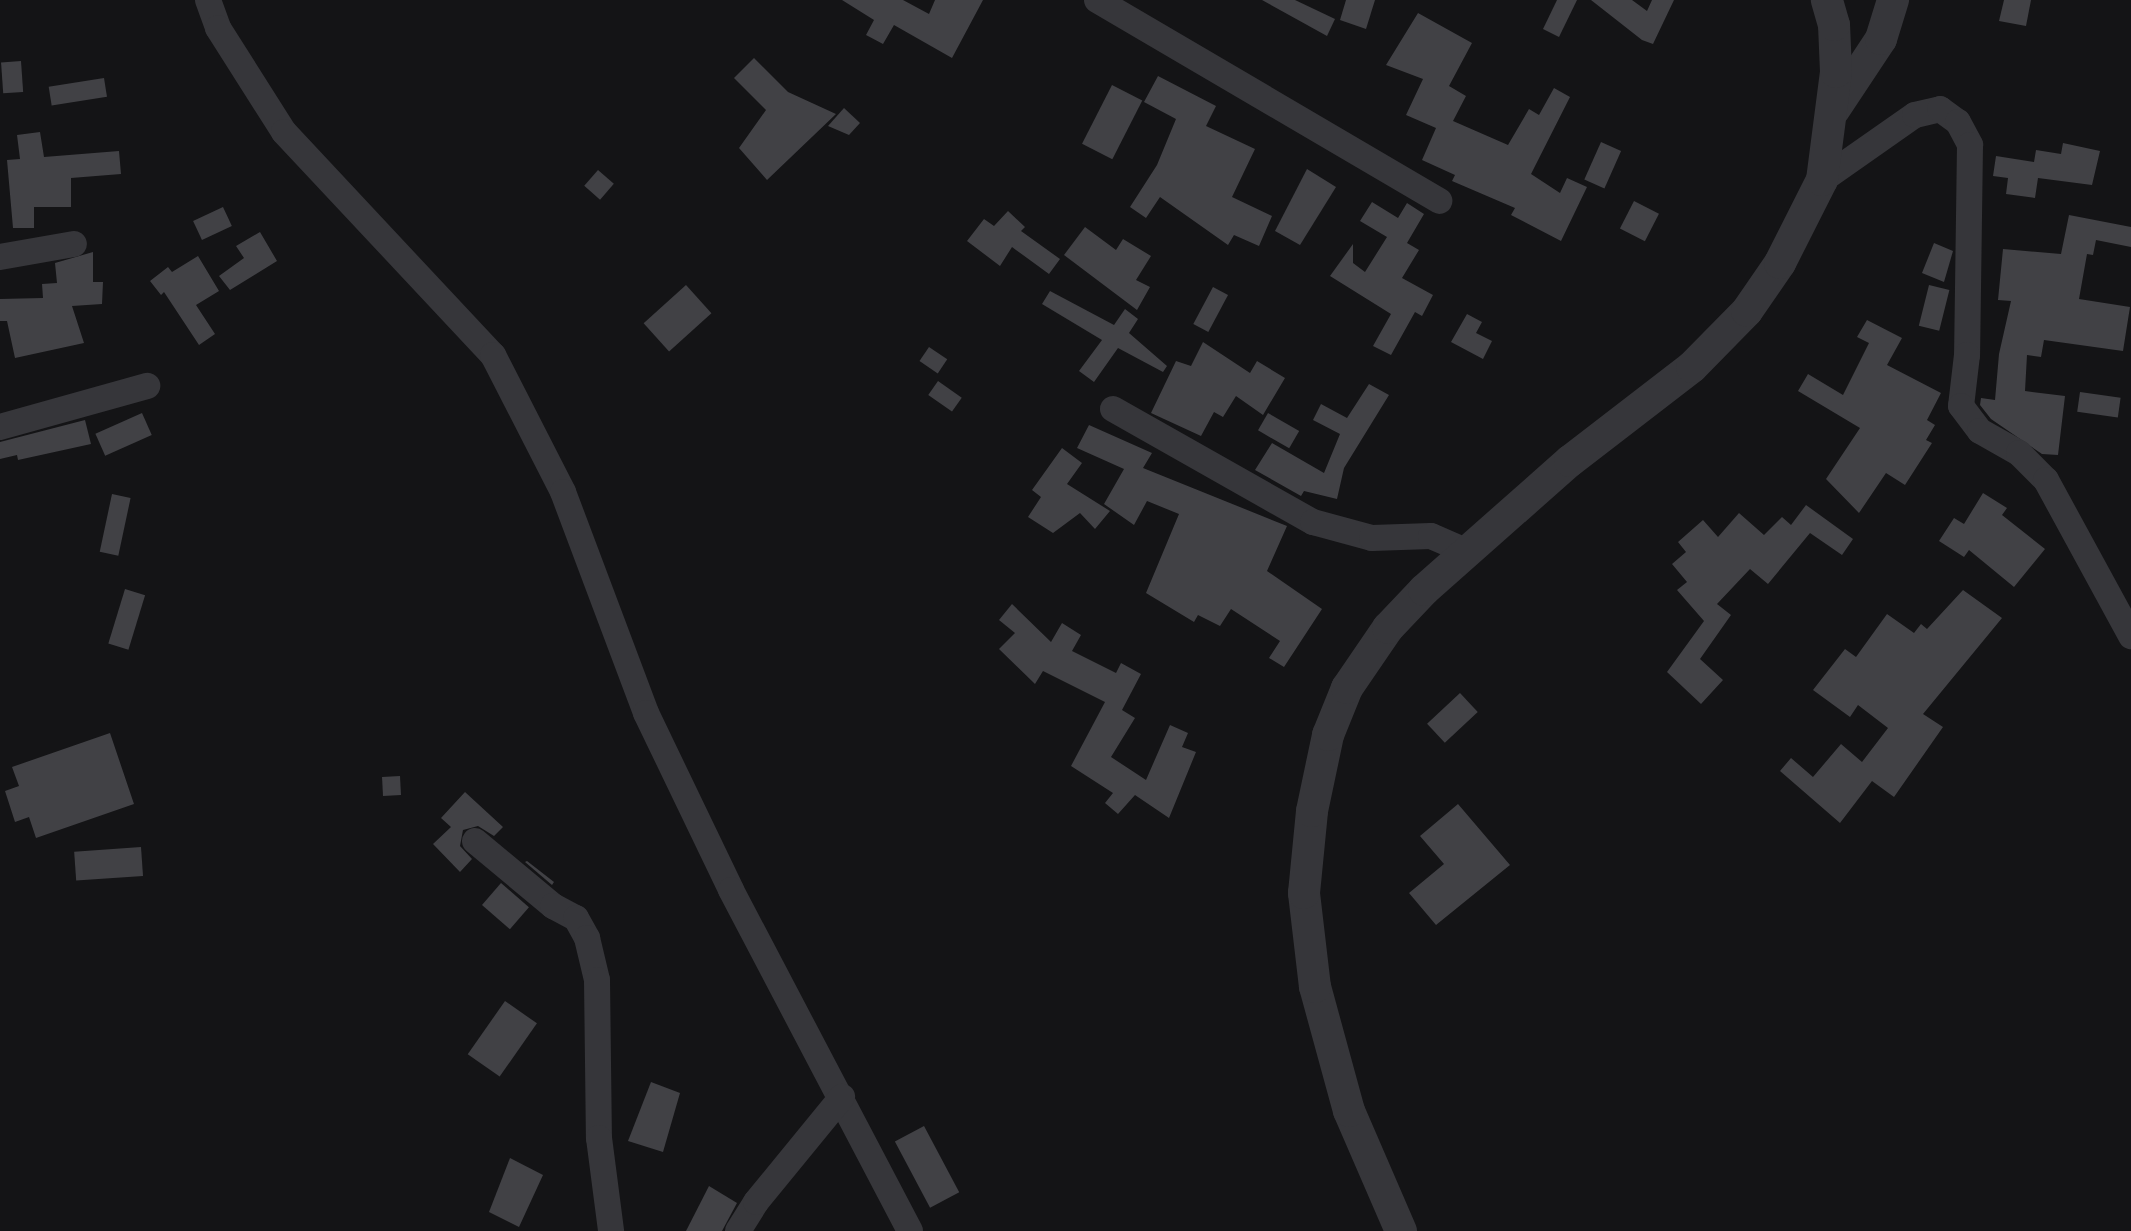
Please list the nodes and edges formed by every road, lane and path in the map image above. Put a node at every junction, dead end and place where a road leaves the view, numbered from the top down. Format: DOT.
graph roads {
  1 [pos="208,0"];
  2 [pos="1099,0"];
  3 [pos="1827,0"];
  4 [pos="1893,0"];
  5 [pos="1831,114"];
  6 [pos="1822,180"];
  7 [pos="1439,201"];
  8 [pos="74,244"];
  9 [pos="0,257"];
  10 [pos="146,386"];
  11 [pos="1113,409"];
  12 [pos="0,427"];
  13 [pos="1468,552"];
  14 [pos="2131,636"];
  15 [pos="475,841"];
  16 [pos="842,1097"];
  17 [pos="611,1231"];
  18 [pos="738,1231"];
  19 [pos="910,1231"];
  20 [pos="1401,1231"];
  1 -- 16 [label="street"];
  2 -- 7 [label="street"];
  3 -- 5 [label="street"];
  4 -- 5 [label="street"];
  5 -- 6 [label="street"];
  6 -- 13 [label="street"];
  6 -- 14 [label="street"];
  8 -- 9 [label="street"];
  10 -- 12 [label="street"];
  11 -- 13 [label="street"];
  13 -- 20 [label="street"];
  15 -- 17 [label="street"];
  16 -- 18 [label="street"];
  16 -- 19 [label="street"];
}
